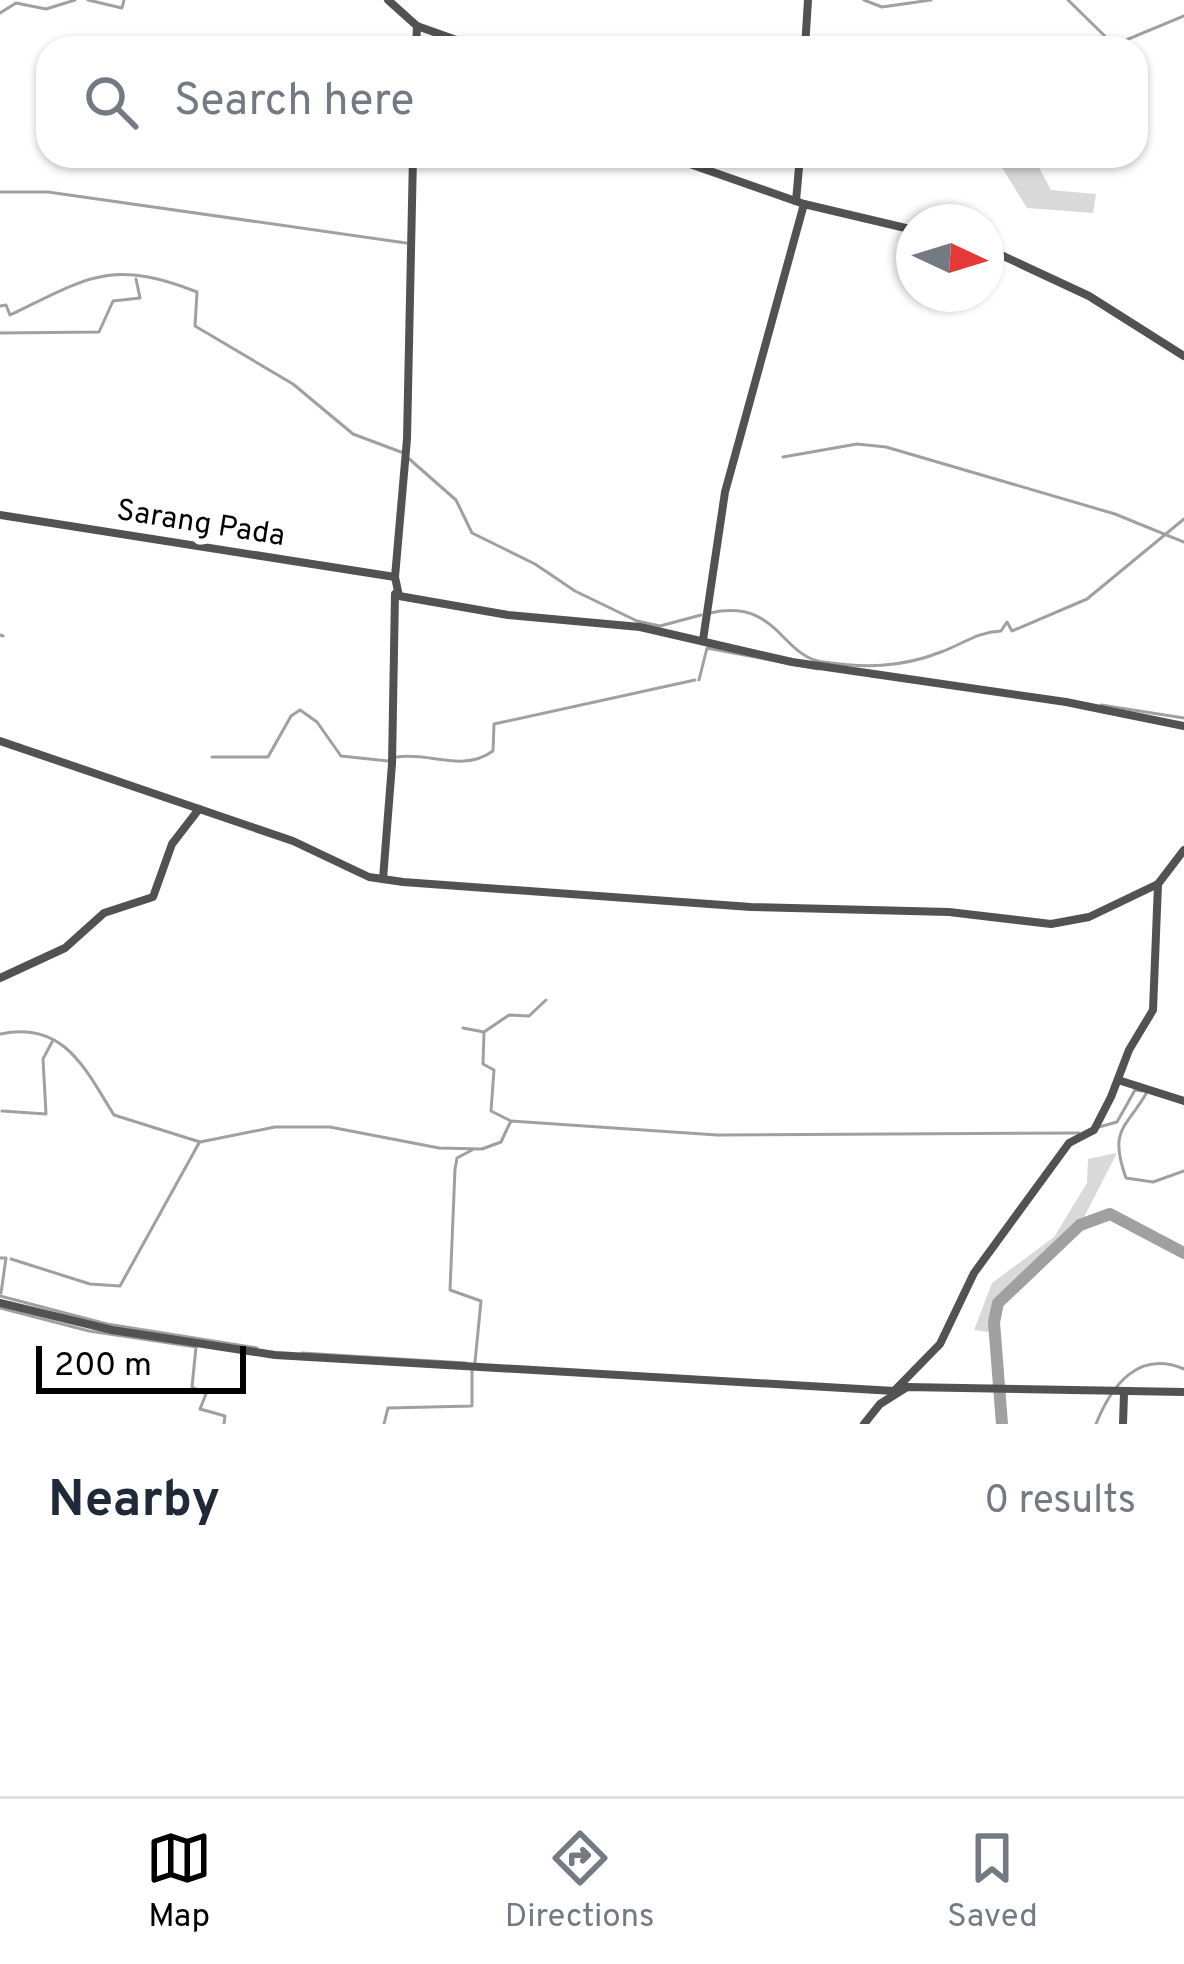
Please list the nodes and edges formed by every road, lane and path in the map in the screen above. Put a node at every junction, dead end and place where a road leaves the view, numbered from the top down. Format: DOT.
graph roads {
  1 [pos="388,0"];
  2 [pos="808,0"];
  3 [pos="417,26"];
  4 [pos="417,36"];
  5 [pos="445,36"];
  6 [pos="806,36"];
  7 [pos="413,168"];
  8 [pos="701,168"];
  9 [pos="800,168"];
  10 [pos="800,203"];
  11 [pos="896,226"];
  12 [pos="1004,256"];
  13 [pos="1184,356"];
  14 [pos="0,515"];
  15 [pos="394,577"];
  16 [pos="394,592"];
  17 [pos="703,641"];
  18 [pos="1184,726"];
  19 [pos="0,741"];
  20 [pos="199,809"];
  21 [pos="1184,850"];
  22 [pos="382,879"];
  23 [pos="1158,884"];
  24 [pos="0,978"];
  25 [pos="1118,1080"];
  26 [pos="1184,1101"];
  27 [pos="0,1303"];
  28 [pos="894,1391"];
  29 [pos="1184,1392"];
  30 [pos="1124,1394"];
  31 [pos="864,1424"];
  32 [pos="1123,1424"];
  1 -- 3 [label="street"];
  2 -- 6 [label="street"];
  3 -- 4 [label="street"];
  3 -- 5 [label="street"];
  7 -- 15 [label="street"];
  8 -- 10 [label="street"];
  9 -- 10 [label="street"];
  10 -- 11 [label="street"];
  10 -- 17 [label="street"];
  12 -- 13 [label="street"];
  14 -- 15 [label="street, Sarang Pada"];
  15 -- 16 [label="street"];
  16 -- 17 [label="street"];
  16 -- 22 [label="street"];
  17 -- 18 [label="street"];
  19 -- 20 [label="street"];
  20 -- 22 [label="street"];
  20 -- 24 [label="street"];
  21 -- 23 [label="street"];
  22 -- 23 [label="street"];
  23 -- 25 [label="street"];
  25 -- 26 [label="street"];
  25 -- 28 [label="street"];
  27 -- 28 [label="street"];
  28 -- 30 [label="street"];
  28 -- 31 [label="street"];
  29 -- 30 [label="street"];
  30 -- 32 [label="street"];
}
